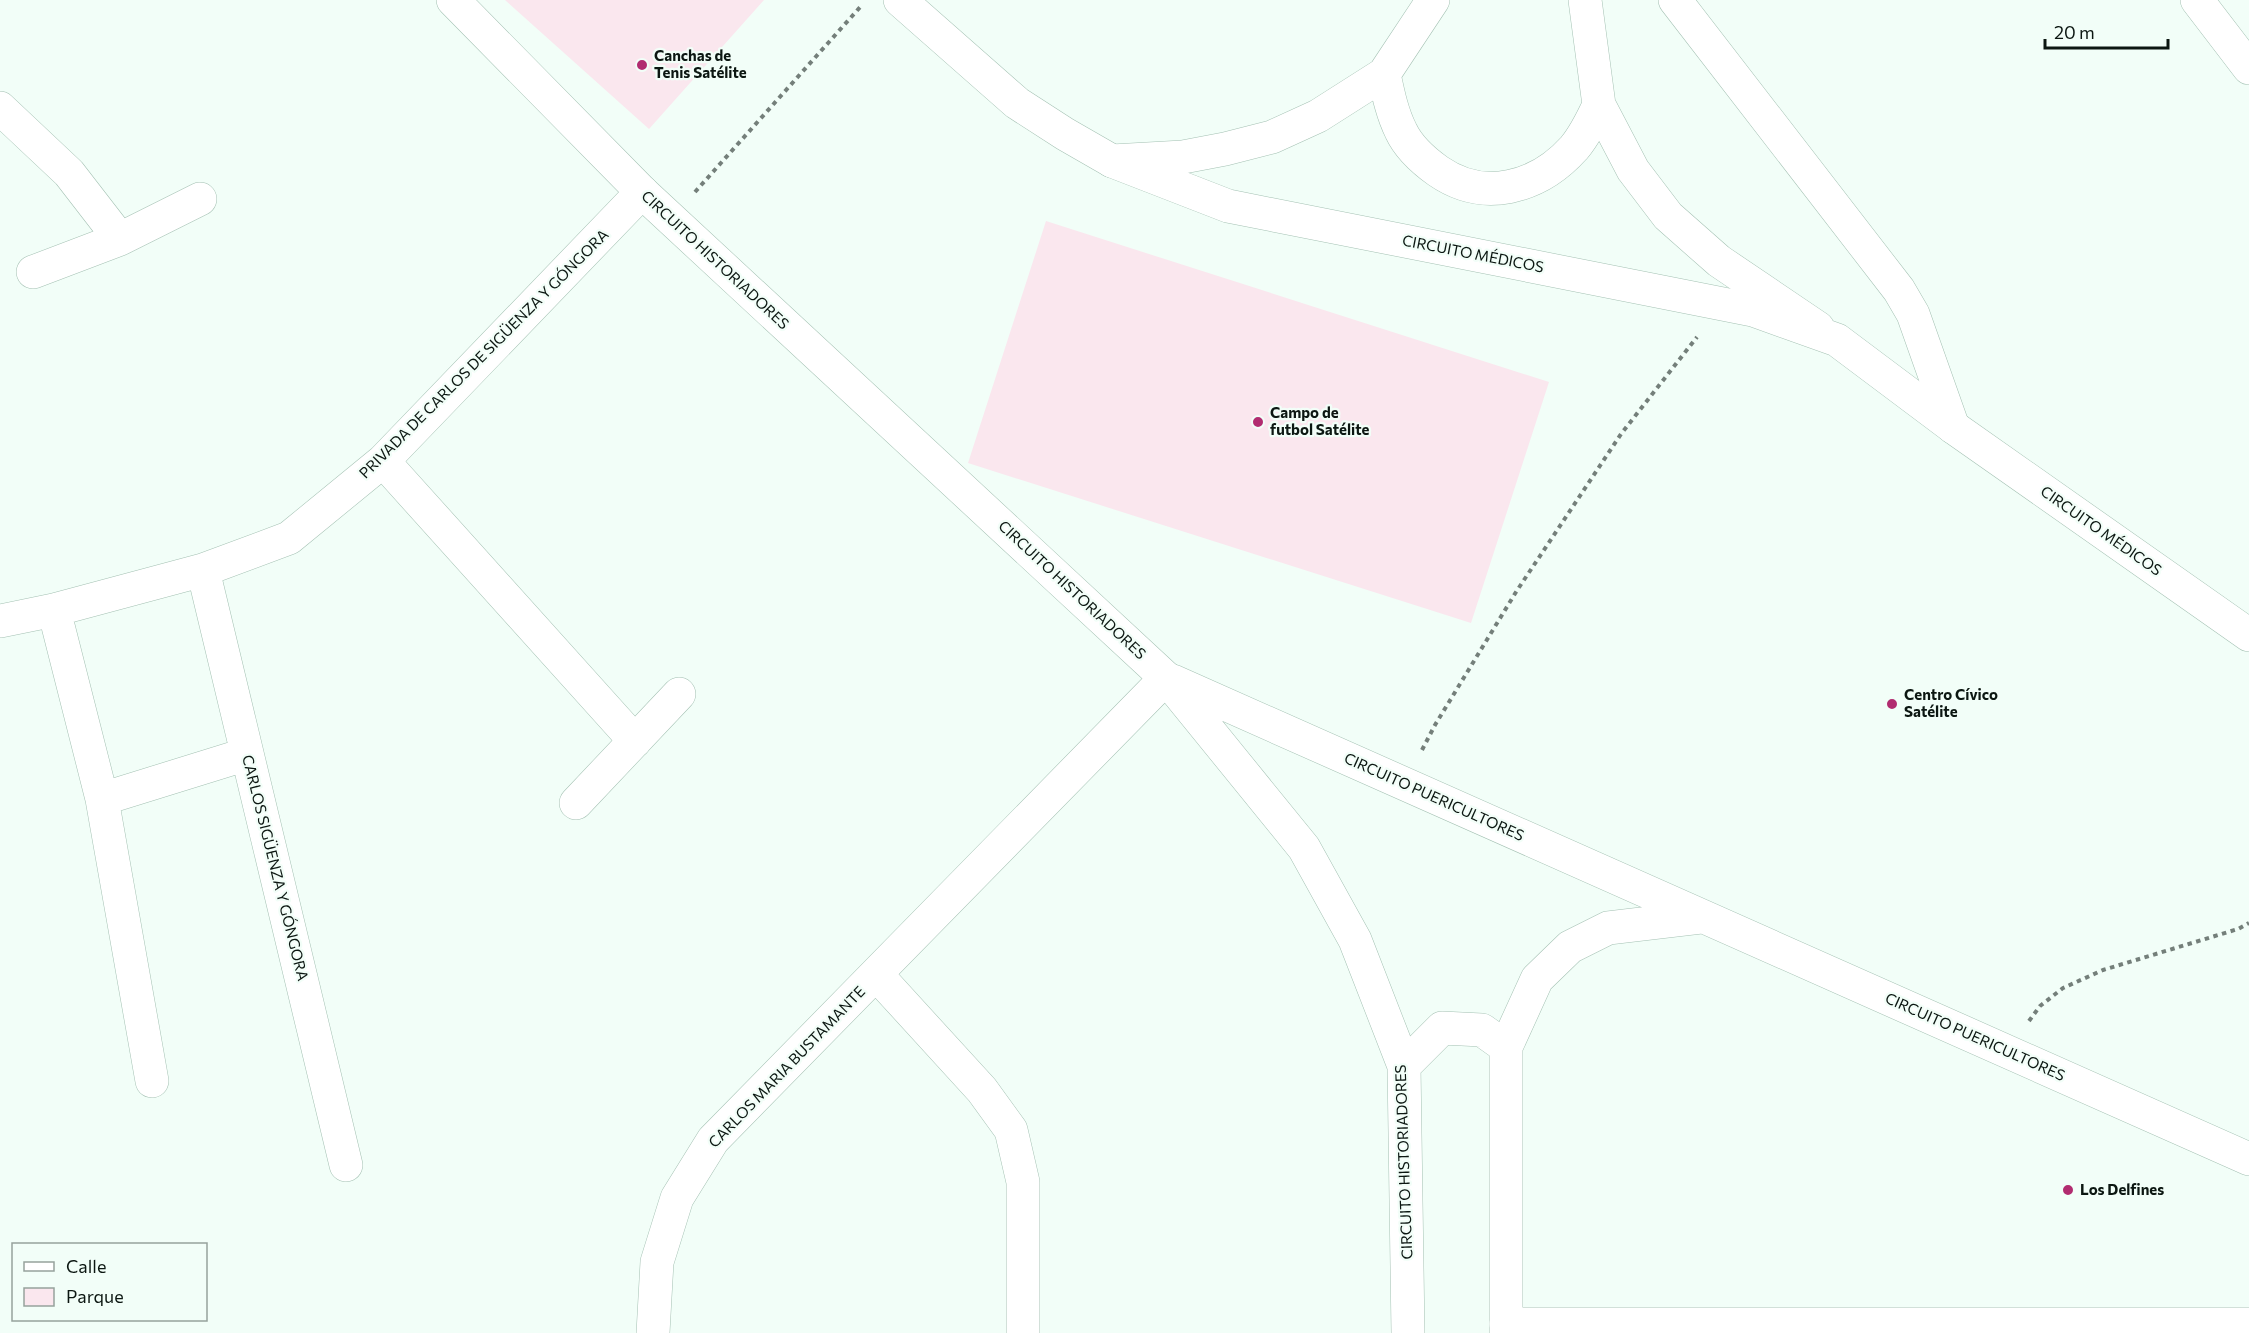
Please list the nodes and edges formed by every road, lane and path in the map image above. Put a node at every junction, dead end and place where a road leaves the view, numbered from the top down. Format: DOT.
graph roads {
  1 [pos="453,0"];
  2 [pos="866,0"];
  3 [pos="900,0"];
  4 [pos="1433,0"];
  5 [pos="1585,0"];
  6 [pos="1675,0"];
  7 [pos="2197,0"];
  8 [pos="2249,68"];
  9 [pos="1384,74"];
  10 [pos="1599,105"];
  11 [pos="0,108"];
  12 [pos="1112,161"];
  13 [pos="642,192"];
  14 [pos="200,199"];
  15 [pos="671,219"];
  16 [pos="120,239"];
  17 [pos="33,272"];
  18 [pos="1723,304"];
  19 [pos="1837,340"];
  20 [pos="1953,427"];
  21 [pos="382,461"];
  22 [pos="203,570"];
  23 [pos="54,610"];
  24 [pos="0,621"];
  25 [pos="2249,635"];
  26 [pos="1166,678"];
  27 [pos="679,694"];
  28 [pos="635,741"];
  29 [pos="247,754"];
  30 [pos="1405,784"];
  31 [pos="102,799"];
  32 [pos="576,803"];
  33 [pos="1701,917"];
  34 [pos="2249,922"];
  35 [pos="876,974"];
  36 [pos="1506,1047"];
  37 [pos="2007,1051"];
  38 [pos="1404,1066"];
  39 [pos="153,1081"];
  40 [pos="2249,1159"];
  41 [pos="346,1165"];
  42 [pos="2249,1324"];
  43 [pos="1506,1329"];
  44 [pos="653,1333"];
  45 [pos="1023,1333"];
  46 [pos="1407,1333"];
  1 -- 13 [label="street, CIRCUITO HISTORIADORES"];
  2 -- 15 [label="path"];
  3 -- 12 [label="street, CIRCUITO MÉDICOS"];
  4 -- 9 [label="street"];
  5 -- 10 [label="street, CIRCUITO MÉDICOS"];
  6 -- 20 [label="street"];
  7 -- 8 [label="street"];
  9 -- 10 [label="street"];
  9 -- 12 [label="street"];
  10 -- 19 [label="street, CIRCUITO MÉDICOS"];
  11 -- 16 [label="street"];
  12 -- 18 [label="street, CIRCUITO MÉDICOS"];
  13 -- 15 [label="street, CIRCUITO HISTORIADORES"];
  13 -- 21 [label="street, PRIVADA DE CARLOS DE SIGÜENZA Y GÓNGORA"];
  14 -- 16 [label="street"];
  15 -- 26 [label="street, CIRCUITO HISTORIADORES"];
  16 -- 17 [label="street"];
  18 -- 19 [label="street, CIRCUITO MÉDICOS"];
  18 -- 30 [label="path"];
  19 -- 20 [label="street, CIRCUITO MÉDICOS"];
  20 -- 25 [label="street, CIRCUITO MÉDICOS"];
  21 -- 22 [label="street, PRIVADA DE CARLOS DE SIGÜENZA Y GÓNGORA"];
  21 -- 28 [label="street"];
  22 -- 23 [label="street, PRIVADA DE CARLOS DE SIGÜENZA Y GÓNGORA"];
  22 -- 29 [label="street, CARLOS SIGÜENZA Y GÓNGORA"];
  23 -- 24 [label="street, PRIVADA DE CARLOS DE SIGÜENZA Y GÓNGORA"];
  23 -- 31 [label="street"];
  26 -- 30 [label="street, CIRCUITO PUERICULTORES"];
  26 -- 35 [label="street, CARLOS MARIA BUSTAMANTE"];
  26 -- 38 [label="street, CIRCUITO HISTORIADORES"];
  27 -- 28 [label="street"];
  28 -- 32 [label="street"];
  29 -- 31 [label="street"];
  29 -- 41 [label="street, CARLOS SIGÜENZA Y GÓNGORA"];
  30 -- 33 [label="street, CIRCUITO PUERICULTORES"];
  31 -- 39 [label="street"];
  33 -- 36 [label="street"];
  33 -- 37 [label="street, CIRCUITO PUERICULTORES"];
  34 -- 37 [label="path"];
  35 -- 44 [label="street, CARLOS MARIA BUSTAMANTE"];
  35 -- 45 [label="street, CARLOS MARIA BUSTAMANTE"];
  36 -- 38 [label="street"];
  36 -- 43 [label="street"];
  37 -- 40 [label="street, CIRCUITO PUERICULTORES"];
  38 -- 46 [label="street, CIRCUITO HISTORIADORES"];
  42 -- 43 [label="street"];
}
